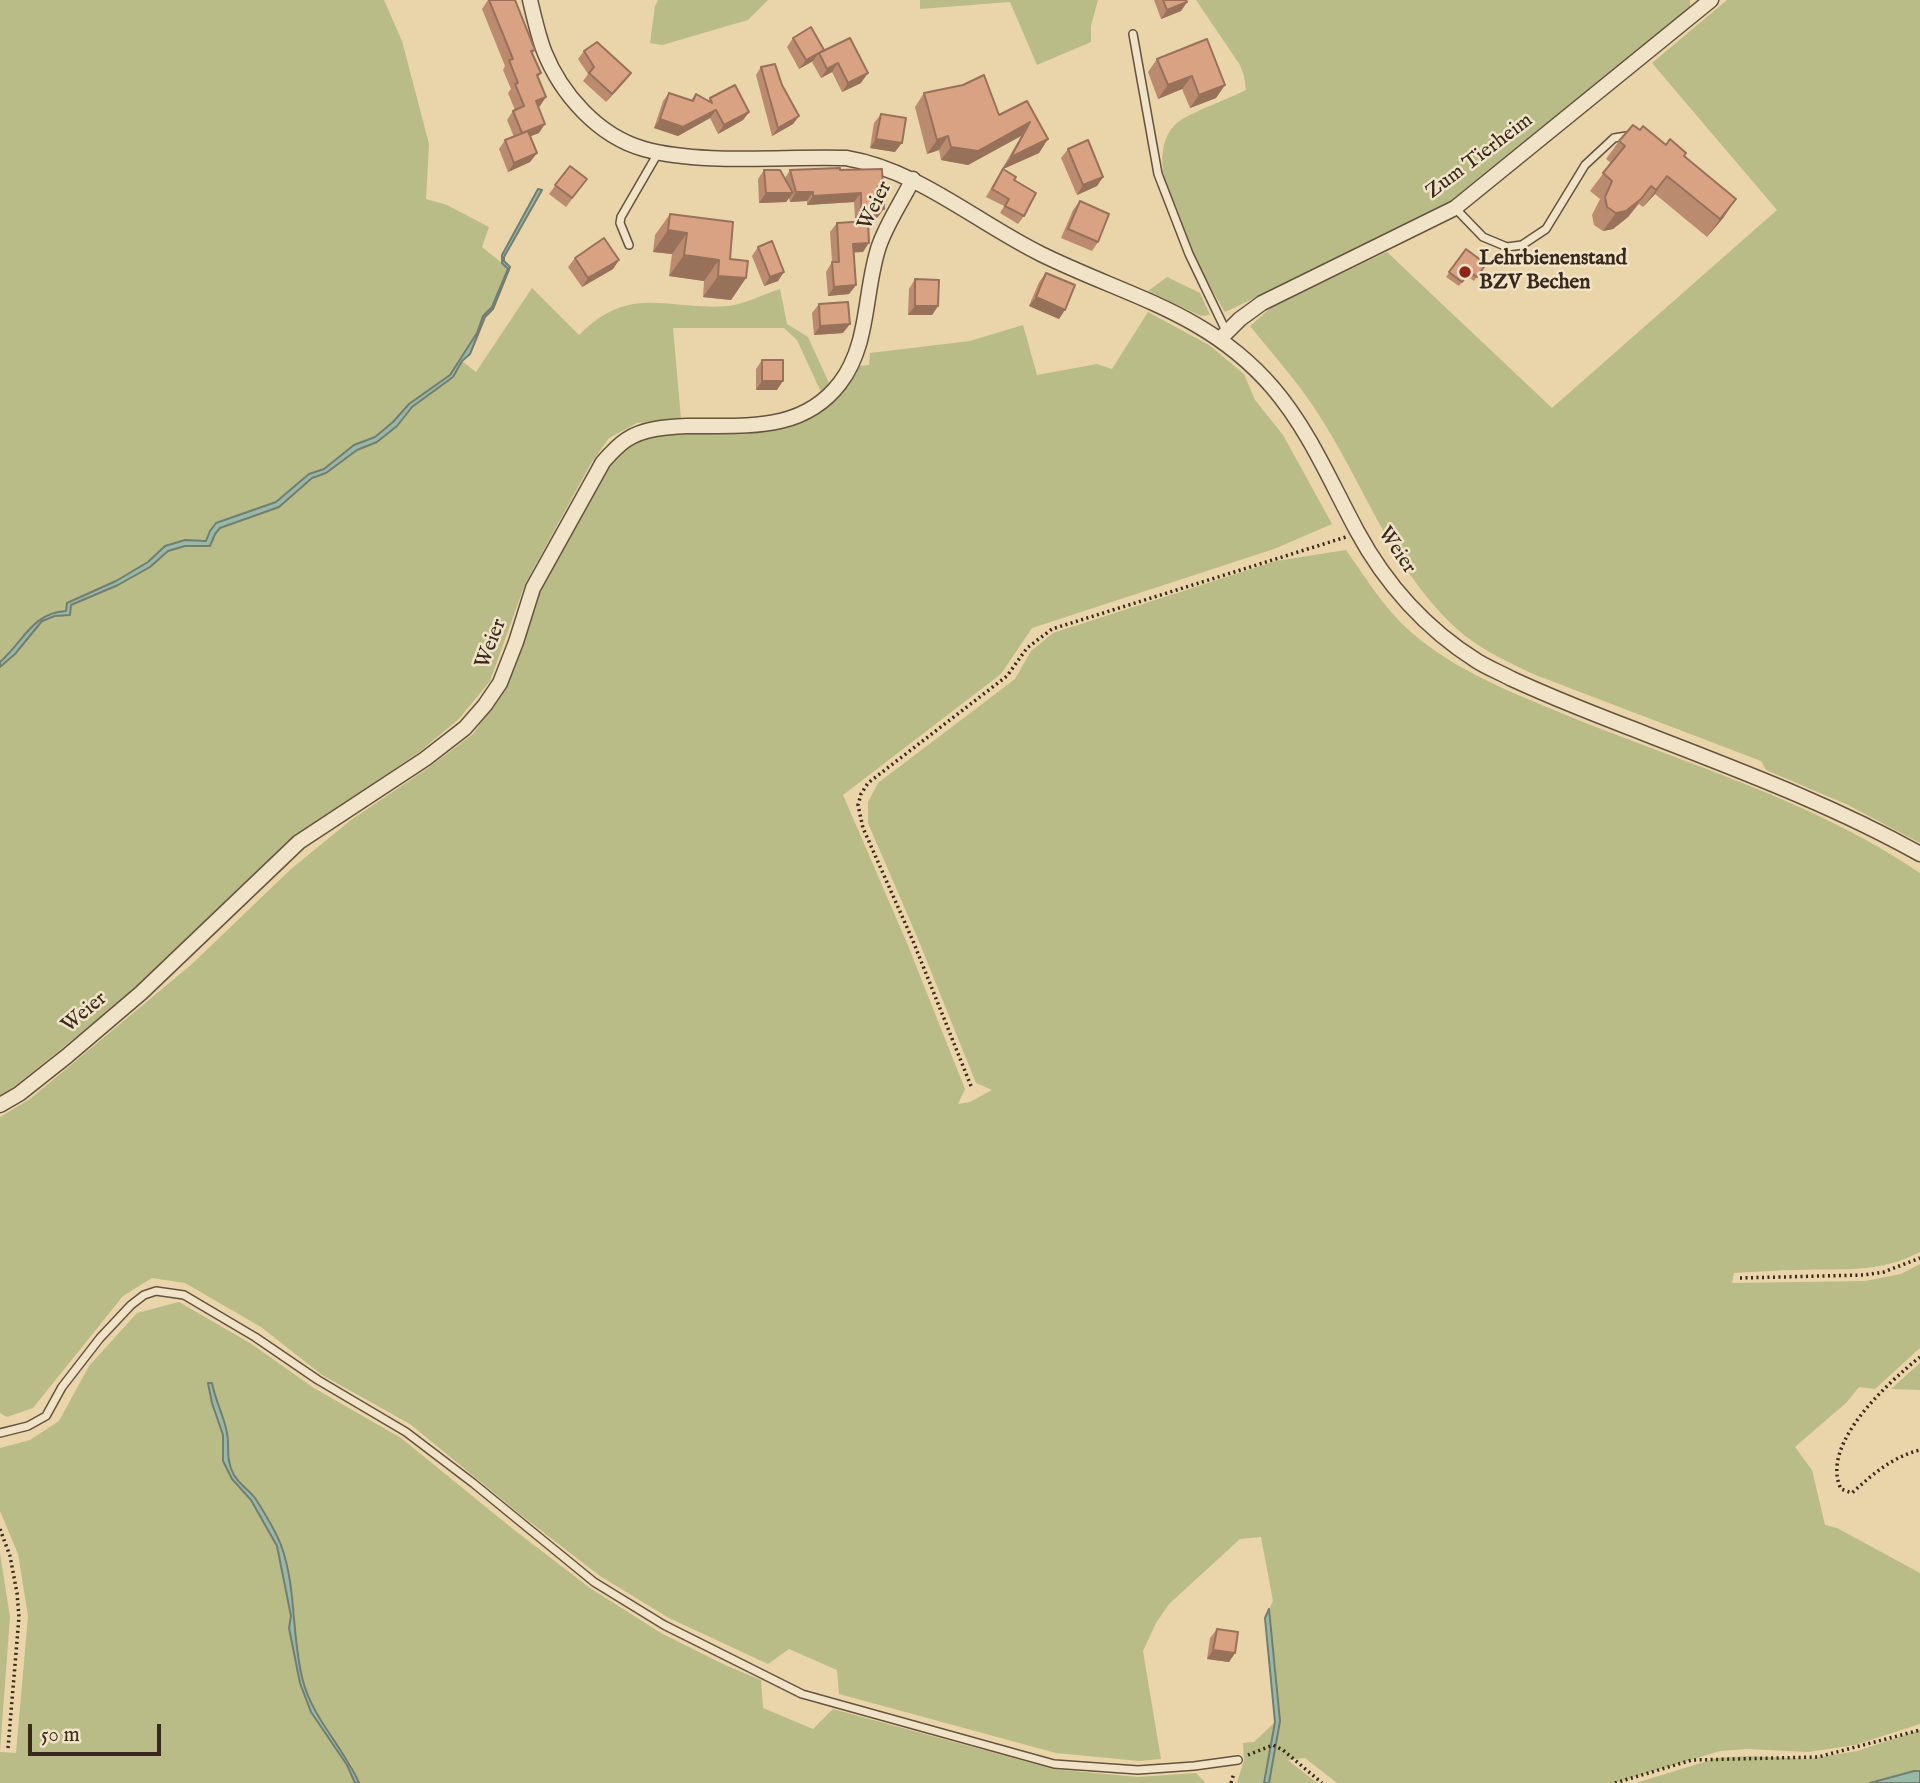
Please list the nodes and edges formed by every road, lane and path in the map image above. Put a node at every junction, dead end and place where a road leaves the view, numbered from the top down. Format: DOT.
graph roads {
  1 [pos="530,0"];
  2 [pos="1711,0"];
  3 [pos="1133,34"];
  4 [pos="1641,135"];
  5 [pos="659,152"];
  6 [pos="913,179"];
  7 [pos="1455,208"];
  8 [pos="629,245"];
  9 [pos="1223,335"];
  10 [pos="1358,533"];
  11 [pos="1920,854"];
  12 [pos="971,1086"];
  13 [pos="0,1105"];
  14 [pos="1920,1258"];
  15 [pos="1740,1278"];
  16 [pos="1920,1357"];
  17 [pos="0,1433"];
  18 [pos="1920,1450"];
  19 [pos="0,1530"];
  20 [pos="1920,1730"];
  21 [pos="8,1748"];
  22 [pos="1238,1760"];
  23 [pos="1322,1783"];
  24 [pos="1615,1783"];
  1 -- 5 [label="street, Weier"];
  2 -- 7 [label="street, Zum Tierheim"];
  3 -- 9 [label="lane"];
  4 -- 7 [label="lane"];
  5 -- 6 [label="street, Weier"];
  5 -- 8 [label="lane"];
  6 -- 9 [label="street, Weier"];
  6 -- 13 [label="street, Weier"];
  7 -- 9 [label="street, Zum Tierheim"];
  9 -- 10 [label="street, Weier"];
  10 -- 11 [label="street, Weier"];
  10 -- 12 [label="path"];
  14 -- 15 [label="path"];
  16 -- 18 [label="path"];
  17 -- 22 [label="lane"];
  19 -- 21 [label="path"];
  20 -- 24 [label="path"];
  22 -- 23 [label="path"];
}
